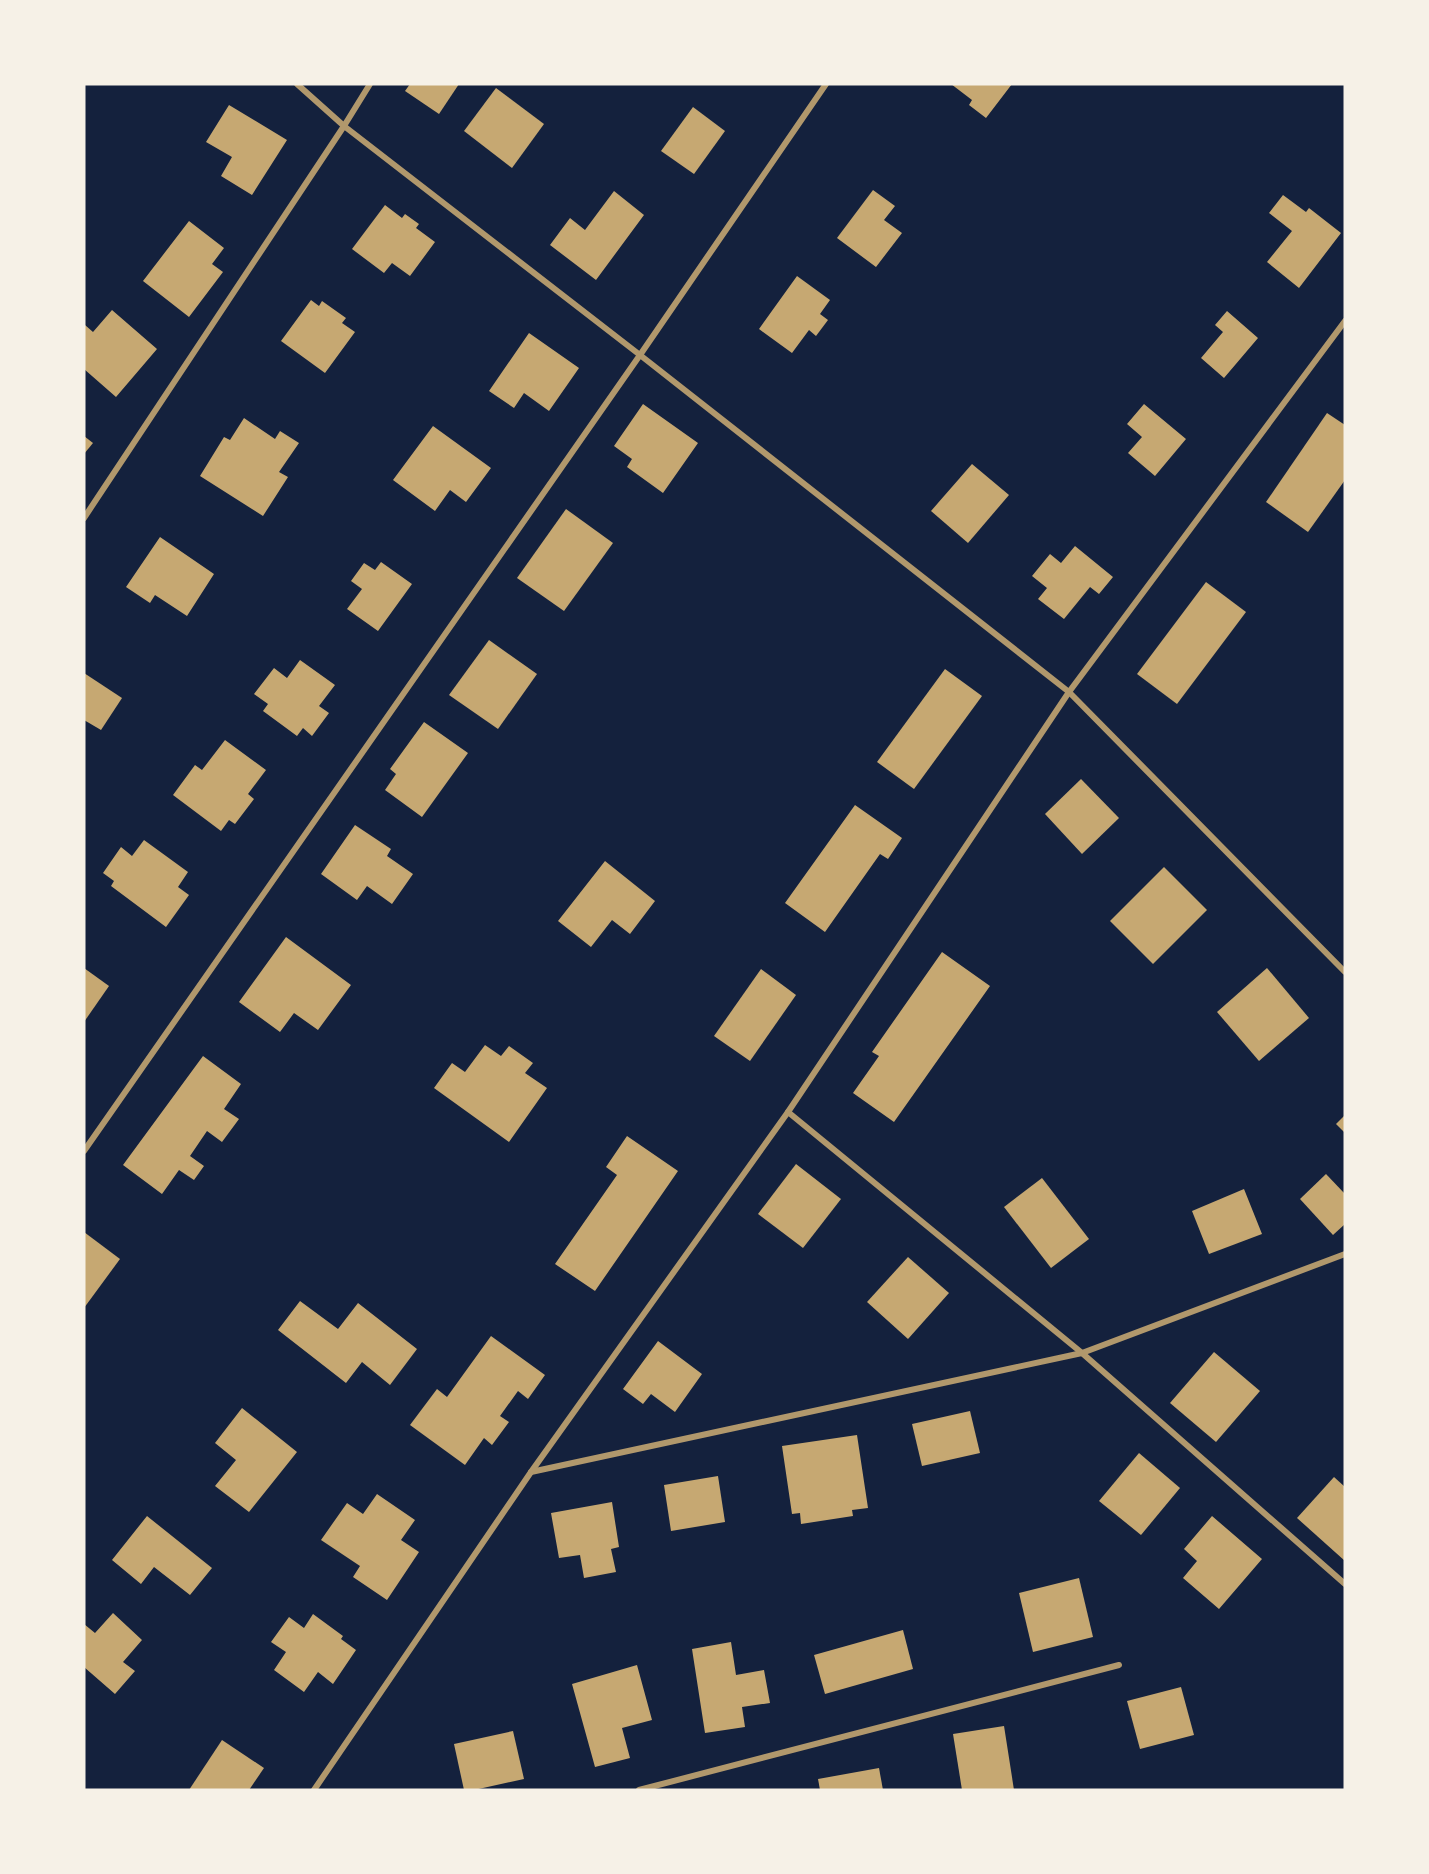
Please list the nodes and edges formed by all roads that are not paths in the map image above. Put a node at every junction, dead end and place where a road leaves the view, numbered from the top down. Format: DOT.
graph roads {
  1 [pos="297,84"];
  2 [pos="370,84"];
  3 [pos="826,84"];
  4 [pos="344,126"];
  5 [pos="1345,321"];
  6 [pos="640,355"];
  7 [pos="84,518"];
  8 [pos="1069,692"];
  9 [pos="1345,972"];
  10 [pos="788,1112"];
  11 [pos="84,1151"];
  12 [pos="1345,1254"];
  13 [pos="1082,1353"];
  14 [pos="531,1472"];
  15 [pos="1345,1584"];
  16 [pos="1119,1665"];
  17 [pos="314,1790"];
  18 [pos="639,1790"];
  1 -- 4 [label="street"];
  2 -- 4 [label="street"];
  3 -- 6 [label="street"];
  4 -- 6 [label="street"];
  4 -- 7 [label="street"];
  5 -- 8 [label="street"];
  6 -- 8 [label="street"];
  6 -- 11 [label="street"];
  8 -- 9 [label="street"];
  8 -- 10 [label="street"];
  10 -- 13 [label="street"];
  10 -- 14 [label="street"];
  12 -- 13 [label="street"];
  13 -- 14 [label="street"];
  13 -- 15 [label="street"];
  14 -- 17 [label="street"];
  16 -- 18 [label="street"];
}
